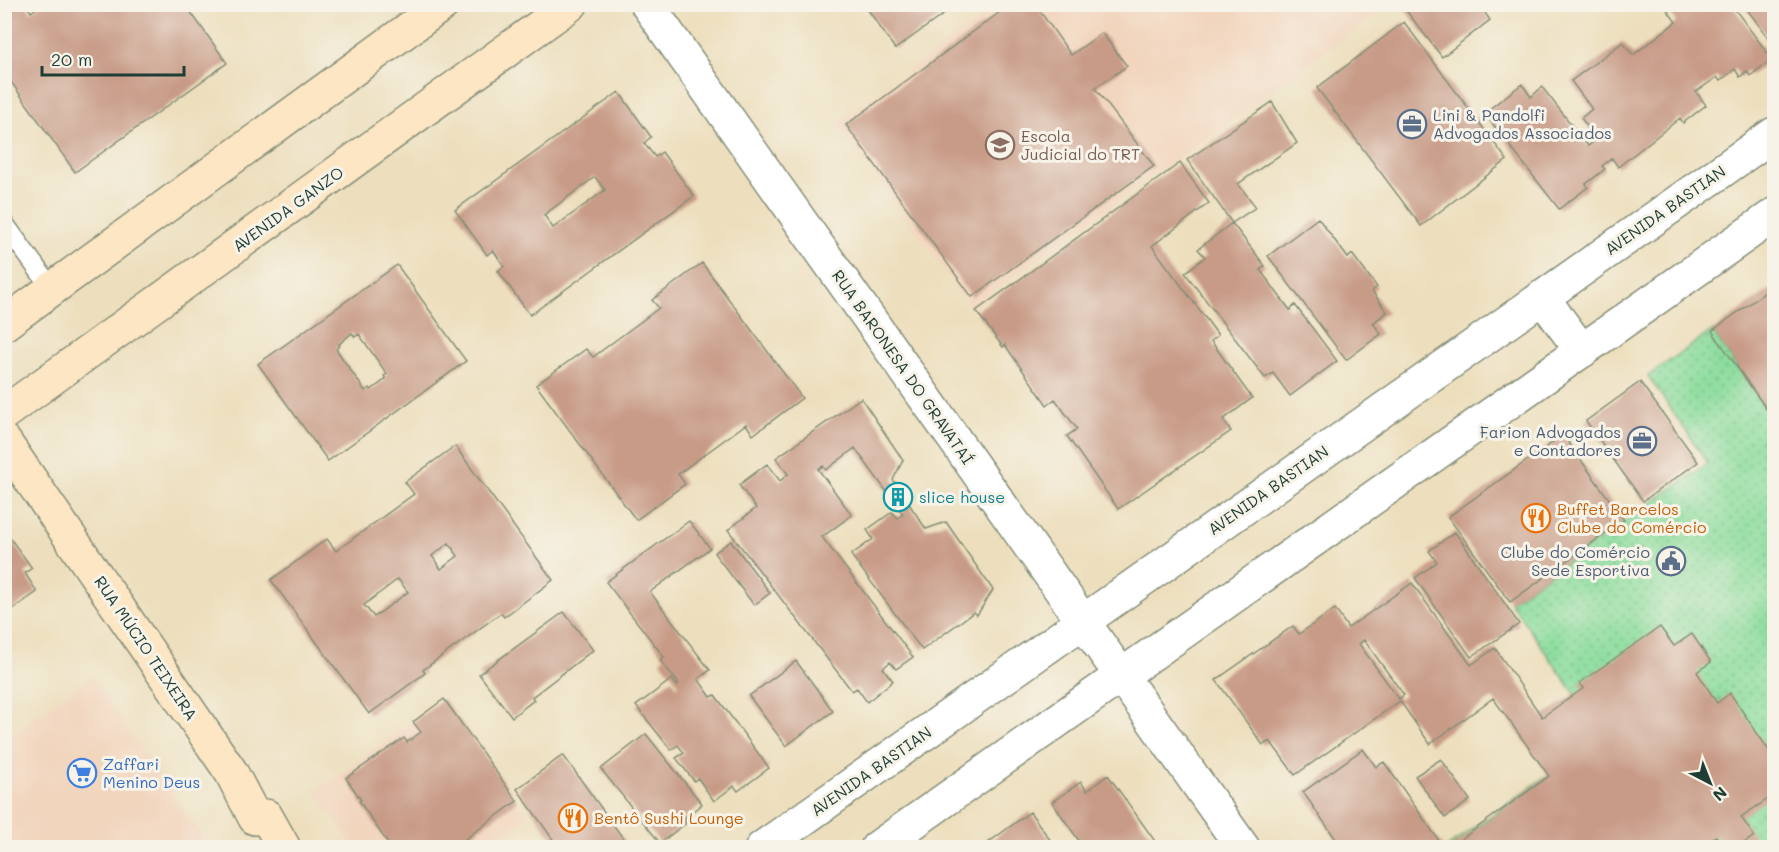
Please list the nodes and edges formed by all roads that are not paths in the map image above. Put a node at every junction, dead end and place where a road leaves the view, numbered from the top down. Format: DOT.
graph roads {
  1 [pos="443,4"];
  2 [pos="647,4"];
  3 [pos="559,8"];
  4 [pos="1774,134"];
  5 [pos="1774,215"];
  6 [pos="4,223"];
  7 [pos="52,289"];
  8 [pos="1542,297"];
  9 [pos="4,324"];
  10 [pos="1582,351"];
  11 [pos="4,413"];
  12 [pos="4,441"];
  13 [pos="1083,621"];
  14 [pos="1121,675"];
  15 [pos="284,848"];
  16 [pos="762,848"];
  17 [pos="877,848"];
  18 [pos="1243,848"];
  1 -- 7 [label="street"];
  2 -- 13 [label="street, RUA BARONESA DO GRAVATAÍ"];
  3 -- 11 [label="street, AVENIDA GANZO"];
  4 -- 8 [label="street, AVENIDA BASTIAN"];
  5 -- 10 [label="street"];
  6 -- 7 [label="lane"];
  7 -- 9 [label="street"];
  8 -- 10 [label="street"];
  8 -- 13 [label="street, AVENIDA BASTIAN"];
  10 -- 14 [label="street"];
  12 -- 15 [label="street, RUA MÚCIO TEIXEIRA"];
  13 -- 14 [label="street, RUA BARONESA DO GRAVATAÍ"];
  13 -- 16 [label="street, AVENIDA BASTIAN"];
  14 -- 17 [label="street"];
  14 -- 18 [label="street, RUA BARONESA DO GRAVATAÍ"];
}
